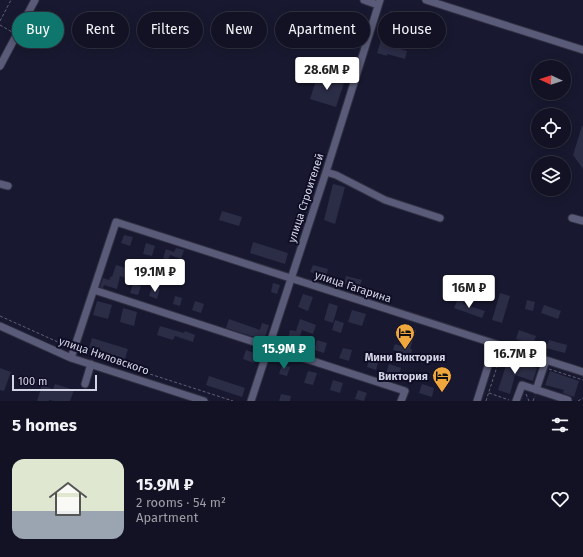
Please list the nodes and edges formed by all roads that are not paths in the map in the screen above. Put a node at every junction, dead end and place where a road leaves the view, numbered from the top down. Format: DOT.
graph roads {
  1 [pos="35,0"];
  2 [pos="364,0"];
  3 [pos="426,0"];
  4 [pos="379,2"];
  5 [pos="583,50"];
  6 [pos="0,66"];
  7 [pos="326,172"];
  8 [pos="0,184"];
  9 [pos="8,186"];
  10 [pos="440,218"];
  11 [pos="572,218"];
  12 [pos="583,221"];
  13 [pos="291,279"];
  14 [pos="94,290"];
  15 [pos="0,326"];
  16 [pos="495,344"];
  17 [pos="270,346"];
  18 [pos="71,358"];
  19 [pos="546,360"];
  20 [pos="91,364"];
  21 [pos="583,372"];
  22 [pos="85,384"];
  23 [pos="536,390"];
  24 [pos="204,401"];
  25 [pos="251,401"];
  26 [pos="401,401"];
  27 [pos="477,401"];
  28 [pos="516,401"];
  29 [pos="568,401"];
  1 -- 6 [label="street"];
  2 -- 4 [label="street"];
  3 -- 5 [label="street"];
  4 -- 7 [label="street, улица Строителей"];
  7 -- 10 [label="street"];
  7 -- 13 [label="street, улица Строителей"];
  8 -- 9 [label="street"];
  11 -- 12 [label="street"];
  13 -- 14 [label="street, улица Гагарина"];
  13 -- 16 [label="street, улица Гагарина"];
  13 -- 17 [label="street, улица Строителей"];
  14 -- 17 [label="street"];
  14 -- 18 [label="street"];
  15 -- 18 [label="street, улица Ниловского"];
  16 -- 19 [label="street, улица Гагарина"];
  16 -- 27 [label="street"];
  17 -- 25 [label="street, улица Строителей"];
  17 -- 26 [label="street"];
  18 -- 20 [label="street, улица Ниловского"];
  19 -- 21 [label="street, улица Гагарина"];
  19 -- 23 [label="street"];
  20 -- 22 [label="street"];
  20 -- 24 [label="street, улица Ниловского"];
  23 -- 28 [label="street"];
  23 -- 29 [label="street"];
}
